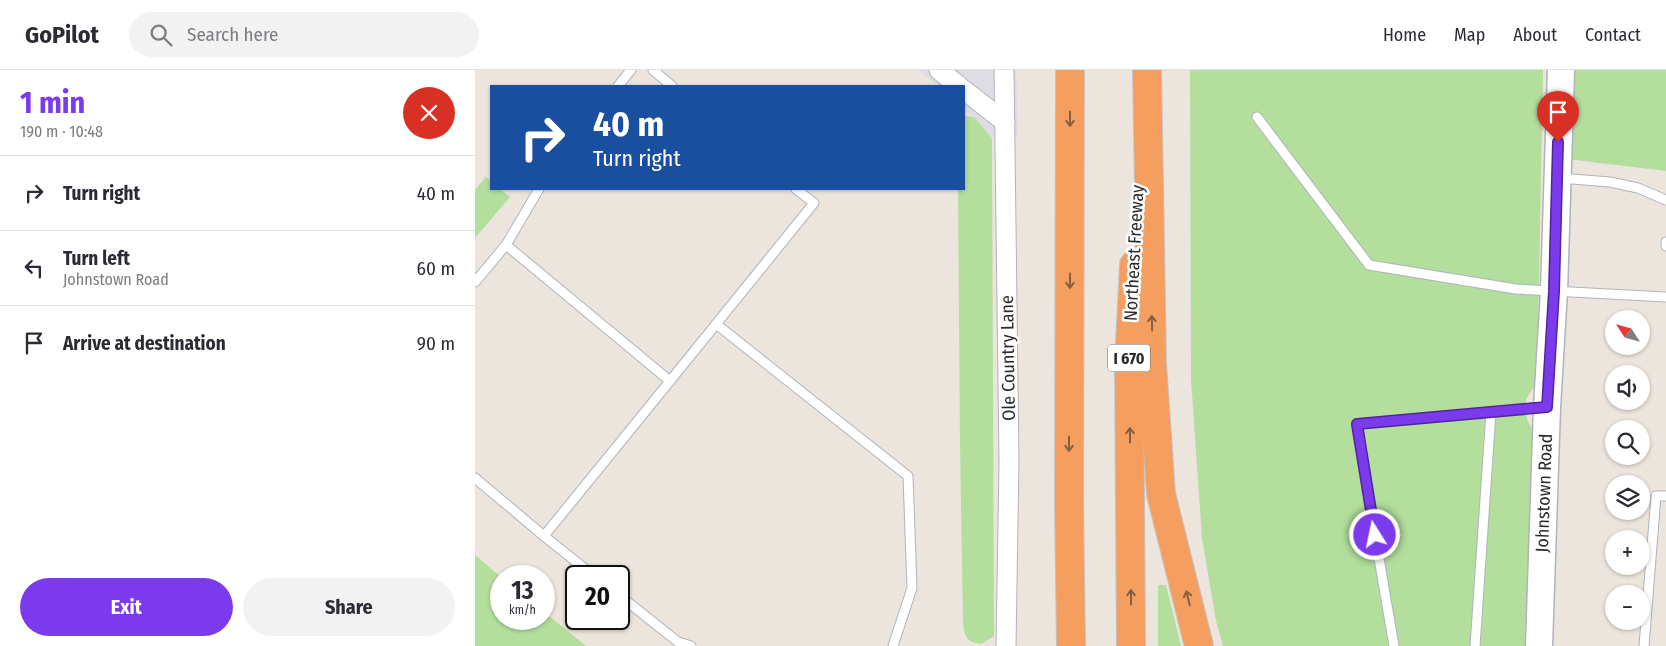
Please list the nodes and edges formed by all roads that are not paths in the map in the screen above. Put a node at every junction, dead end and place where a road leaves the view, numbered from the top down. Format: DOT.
graph roads {
  1 [pos="631,70"];
  2 [pos="653,70"];
  3 [pos="939,70"];
  4 [pos="1004,70"];
  5 [pos="1070,70"];
  6 [pos="1143,70"];
  7 [pos="1147,70"];
  8 [pos="1561,70"];
  9 [pos="619,85"];
  10 [pos="671,85"];
  11 [pos="958,85"];
  12 [pos="965,91"];
  13 [pos="1257,117"];
  14 [pos="1005,122"];
  15 [pos="1557,178"];
  16 [pos="538,190"];
  17 [pos="798,190"];
  18 [pos="1666,200"];
  19 [pos="1666,242"];
  20 [pos="506,245"];
  21 [pos="1666,246"];
  22 [pos="475,282"];
  23 [pos="1554,291"];
  24 [pos="1666,297"];
  25 [pos="716,324"];
  26 [pos="670,381"];
  27 [pos="1547,407"];
  28 [pos="1491,412"];
  29 [pos="475,478"];
  30 [pos="1666,496"];
  31 [pos="1069,504"];
  32 [pos="544,536"];
  33 [pos="580,565"];
  34 [pos="630,604"];
  35 [pos="691,646"];
  36 [pos="893,646"];
  37 [pos="1006,646"];
  38 [pos="1053,646"];
  39 [pos="1071,646"];
  40 [pos="1131,646"];
  41 [pos="1199,646"];
  42 [pos="1394,646"];
  43 [pos="1475,646"];
  44 [pos="1539,646"];
  45 [pos="1644,646"];
  1 -- 9 [label="lane"];
  2 -- 10 [label="lane"];
  3 -- 11 [label="street"];
  4 -- 14 [label="street, Ole Country Lane"];
  5 -- 31 [label="highway, one-way"];
  40 -- 6 [label="highway, Northeast Freeway / I 670, one-way"];
  41 -- 7 [label="highway, one-way"];
  8 -- 15 [label="main road, Johnstown Road"];
  12 -- 14 [label="street"];
  13 -- 23 [label="lane"];
  14 -- 37 [label="street, Ole Country Lane"];
  15 -- 18 [label="lane"];
  15 -- 23 [label="main road, Johnstown Road"];
  16 -- 20 [label="lane"];
  17 -- 25 [label="lane"];
  19 -- 21 [label="lane"];
  20 -- 22 [label="lane"];
  20 -- 26 [label="lane"];
  23 -- 24 [label="lane"];
  23 -- 27 [label="main road, Johnstown Road"];
  25 -- 26 [label="lane"];
  25 -- 36 [label="lane"];
  26 -- 32 [label="lane"];
  27 -- 28 [label="lane"];
  27 -- 44 [label="main road, Johnstown Road"];
  28 -- 42 [label="lane"];
  28 -- 43 [label="lane"];
  29 -- 32 [label="lane"];
  30 -- 45 [label="lane"];
  31 -- 38 [label="highway"];
  31 -- 39 [label="highway"];
  32 -- 33 [label="lane"];
  34 -- 35 [label="lane"];
}
